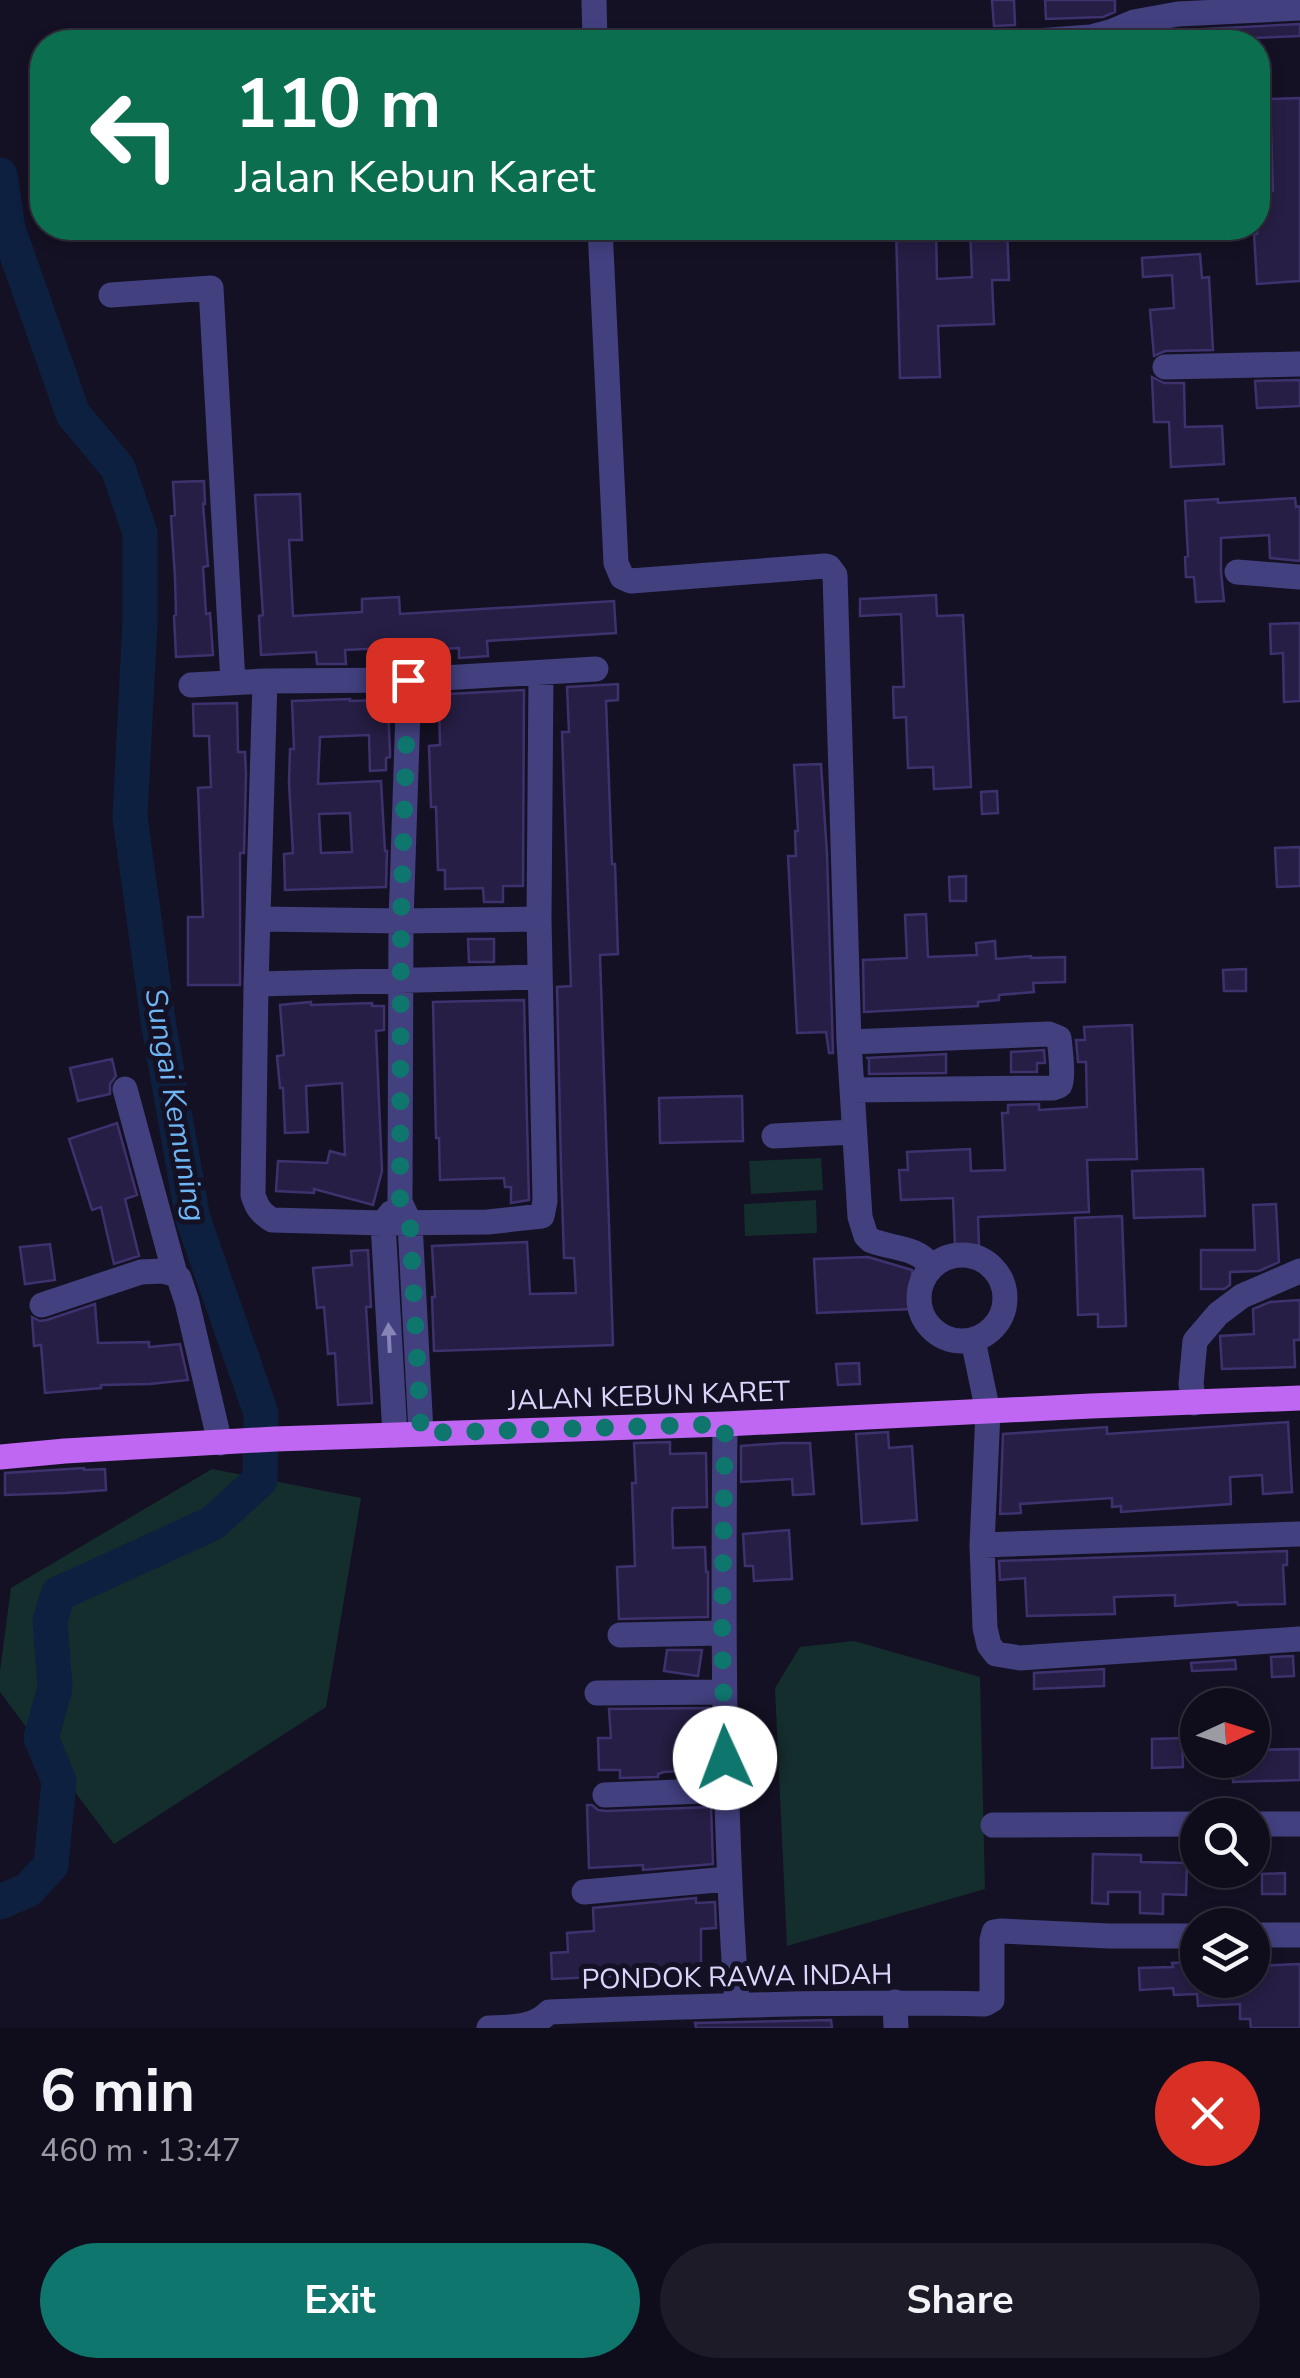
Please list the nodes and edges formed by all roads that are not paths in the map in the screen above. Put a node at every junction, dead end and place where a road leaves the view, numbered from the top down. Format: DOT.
graph roads {
  1 [pos="594,0"];
  2 [pos="1300,8"];
  3 [pos="595,30"];
  4 [pos="1116,30"];
  5 [pos="601,240"];
  6 [pos="111,295"];
  7 [pos="1300,364"];
  8 [pos="1165,367"];
  9 [pos="1237,572"];
  10 [pos="1300,577"];
  11 [pos="596,669"];
  12 [pos="541,674"];
  13 [pos="408,680"];
  14 [pos="265,681"];
  15 [pos="233,682"];
  16 [pos="191,684"];
  17 [pos="539,918"];
  18 [pos="260,919"];
  19 [pos="401,921"];
  20 [pos="540,977"];
  21 [pos="401,982"];
  22 [pos="256,984"];
  23 [pos="849,1042"];
  24 [pos="125,1089"];
  25 [pos="852,1090"];
  26 [pos="854,1132"];
  27 [pos="774,1136"];
  28 [pos="405,1212"];
  29 [pos="383,1223"];
  30 [pos="931,1267"];
  31 [pos="1300,1271"];
  32 [pos="175,1274"];
  33 [pos="42,1305"];
  34 [pos="973,1340"];
  35 [pos="1300,1399"];
  36 [pos="1194,1403"];
  37 [pos="988,1412"];
  38 [pos="725,1424"];
  39 [pos="408,1434"];
  40 [pos="229,1442"];
  41 [pos="0,1457"];
  42 [pos="1300,1534"];
  43 [pos="982,1546"];
  44 [pos="722,1634"];
  45 [pos="620,1635"];
  46 [pos="1300,1639"];
  47 [pos="597,1692"];
  48 [pos="723,1692"];
  49 [pos="726,1790"];
  50 [pos="606,1796"];
  51 [pos="1180,1824"];
  52 [pos="1270,1824"];
  53 [pos="1300,1824"];
  54 [pos="993,1825"];
  55 [pos="728,1879"];
  56 [pos="584,1892"];
  57 [pos="1270,1935"];
  58 [pos="1300,1935"];
  59 [pos="1180,1936"];
  60 [pos="737,2005"];
  61 [pos="895,2015"];
  62 [pos="793,2016"];
  63 [pos="691,2017"];
  64 [pos="488,2028"];
  65 [pos="533,2028"];
  1 -- 3 [label="street"];
  2 -- 4 [label="street"];
  5 -- 23 [label="street"];
  6 -- 15 [label="street"];
  7 -- 8 [label="street"];
  9 -- 10 [label="street"];
  11 -- 12 [label="street"];
  12 -- 13 [label="street"];
  12 -- 17 [label="street"];
  13 -- 14 [label="street"];
  13 -- 19 [label="street"];
  14 -- 15 [label="street"];
  14 -- 18 [label="street"];
  15 -- 16 [label="street"];
  17 -- 19 [label="street"];
  17 -- 20 [label="street"];
  18 -- 19 [label="street"];
  18 -- 22 [label="street"];
  19 -- 21 [label="street"];
  20 -- 21 [label="street"];
  20 -- 28 [label="street"];
  21 -- 22 [label="street"];
  21 -- 28 [label="street"];
  22 -- 29 [label="street"];
  23 -- 25 [label="street"];
  23 -- 25 [label="street"];
  24 -- 32 [label="street"];
  25 -- 26 [label="street"];
  26 -- 27 [label="street"];
  26 -- 30 [label="street"];
  28 -- 29 [label="street"];
  28 -- 39 [label="street"];
  39 -- 29 [label="street, one-way"];
  30 -- 34 [label="street"];
  30 -- 34 [label="street"];
  31 -- 36 [label="street"];
  32 -- 33 [label="street"];
  32 -- 40 [label="street"];
  34 -- 37 [label="street"];
  35 -- 36 [label="main road, JALAN KEBUN KARET"];
  36 -- 37 [label="main road, JALAN KEBUN KARET"];
  37 -- 38 [label="main road, JALAN KEBUN KARET"];
  37 -- 43 [label="street"];
  38 -- 39 [label="main road, JALAN KEBUN KARET"];
  38 -- 44 [label="street"];
  39 -- 40 [label="main road, JALAN KEBUN KARET"];
  40 -- 41 [label="main road, JALAN KEBUN KARET"];
  42 -- 43 [label="street"];
  43 -- 46 [label="street"];
  44 -- 45 [label="street"];
  44 -- 48 [label="street"];
  47 -- 48 [label="street"];
  48 -- 49 [label="street"];
  49 -- 50 [label="street"];
  49 -- 55 [label="street"];
  51 -- 54 [label="street"];
  52 -- 53 [label="street"];
  55 -- 56 [label="street"];
  55 -- 60 [label="street"];
  57 -- 58 [label="street"];
  59 -- 61 [label="street, PONDOK RAWA INDAH"];
  60 -- 62 [label="street, PONDOK RAWA INDAH"];
  60 -- 63 [label="street, PONDOK RAWA INDAH"];
  61 -- 62 [label="street, PONDOK RAWA INDAH"];
  63 -- 65 [label="street, PONDOK RAWA INDAH"];
  64 -- 65 [label="street, PONDOK RAWA INDAH"];
}
